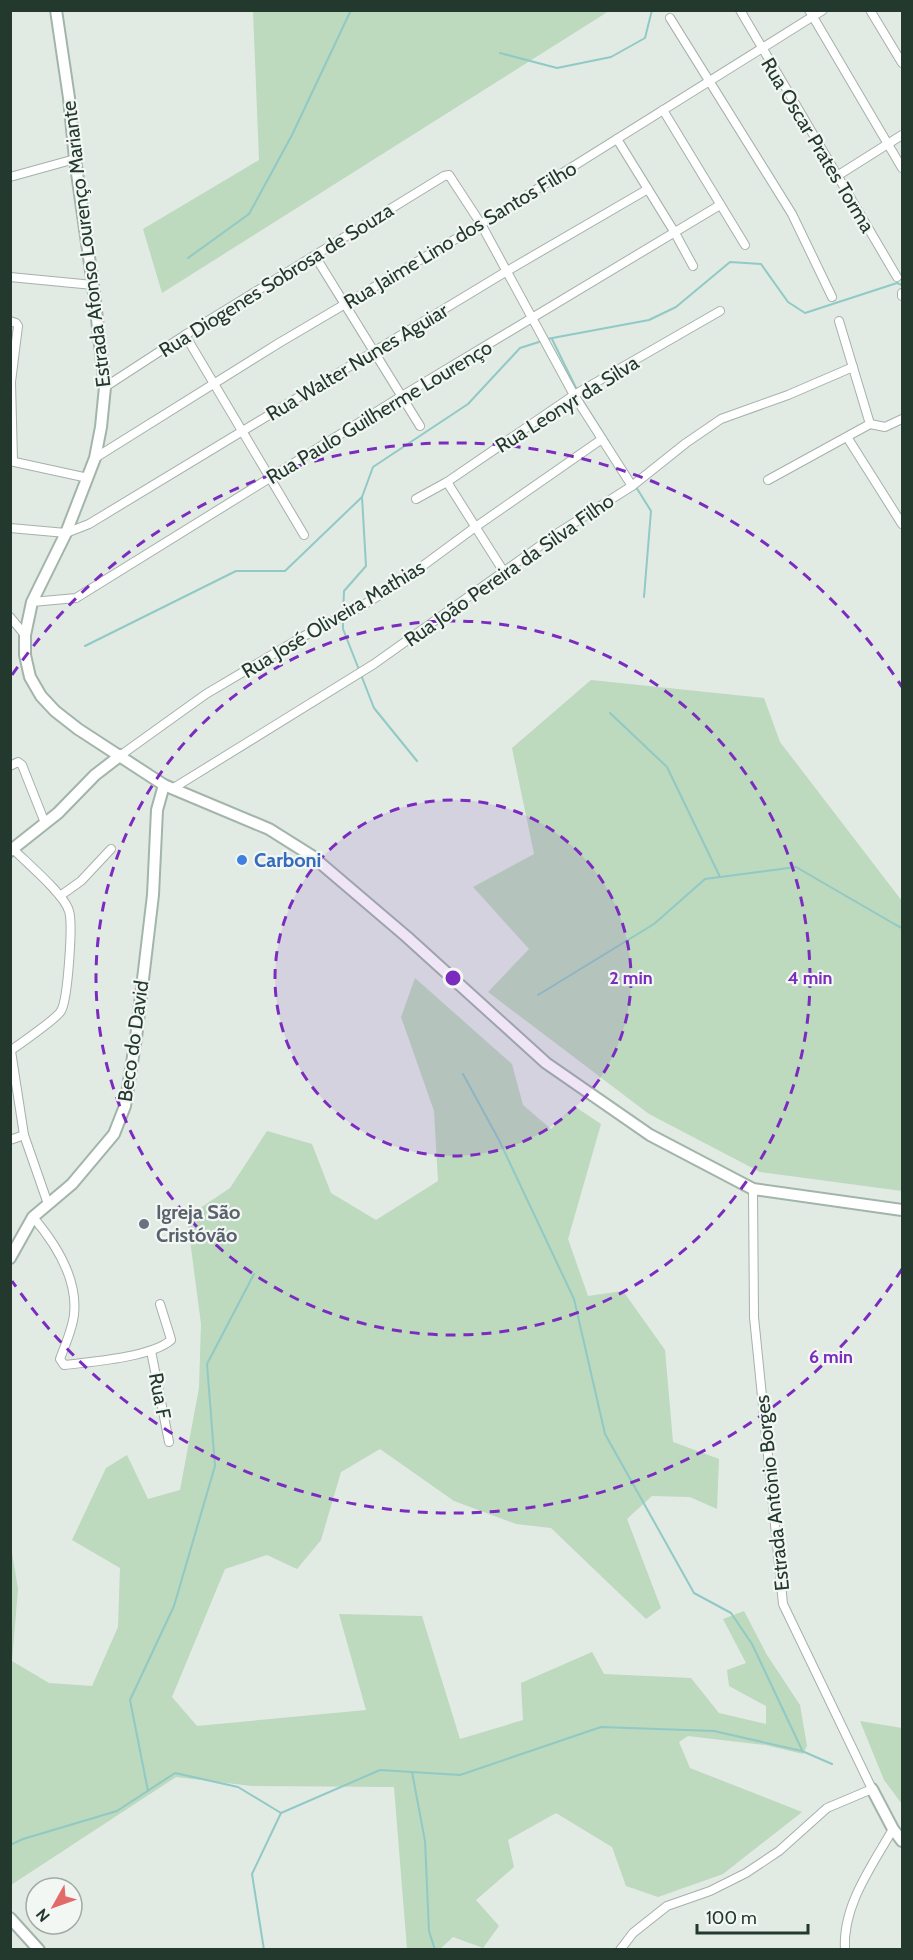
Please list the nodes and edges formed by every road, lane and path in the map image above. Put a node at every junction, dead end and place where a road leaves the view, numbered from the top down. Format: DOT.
graph roads {
  1 [pos="56,10"];
  2 [pos="740,10"];
  3 [pos="823,10"];
  4 [pos="870,10"];
  5 [pos="811,14"];
  6 [pos="670,18"];
  7 [pos="761,49"];
  8 [pos="903,63"];
  9 [pos="710,81"];
  10 [pos="663,110"];
  11 [pos="903,135"];
  12 [pos="617,139"];
  13 [pos="888,145"];
  14 [pos="75,159"];
  15 [pos="903,168"];
  16 [pos="837,176"];
  17 [pos="10,177"];
  18 [pos="648,189"];
  19 [pos="720,205"];
  20 [pos="481,224"];
  21 [pos="675,233"];
  22 [pos="746,245"];
  23 [pos="315,256"];
  24 [pos="693,266"];
  25 [pos="507,271"];
  26 [pos="10,277"];
  27 [pos="897,277"];
  28 [pos="93,285"];
  29 [pos="832,297"];
  30 [pos="346,304"];
  31 [pos="720,311"];
  32 [pos="534,318"];
  33 [pos="10,321"];
  34 [pos="839,321"];
  35 [pos="185,335"];
  36 [pos="374,351"];
  37 [pos="853,367"];
  38 [pos="214,384"];
  39 [pos="105,387"];
  40 [pos="574,395"];
  41 [pos="402,396"];
  42 [pos="903,419"];
  43 [pos="870,424"];
  44 [pos="420,426"];
  45 [pos="243,431"];
  46 [pos="847,437"];
  47 [pos="602,439"];
  48 [pos="95,458"];
  49 [pos="12,461"];
  50 [pos="88,478"];
  51 [pos="270,478"];
  52 [pos="768,480"];
  53 [pos="447,482"];
  54 [pos="632,486"];
  55 [pos="416,500"];
  56 [pos="903,508"];
  57 [pos="894,509"];
  58 [pos="903,524"];
  59 [pos="10,528"];
  60 [pos="474,528"];
  61 [pos="66,532"];
  62 [pos="304,535"];
  63 [pos="504,572"];
  64 [pos="32,602"];
  65 [pos="10,618"];
  66 [pos="25,635"];
  67 [pos="121,755"];
  68 [pos="10,766"];
  69 [pos="168,787"];
  70 [pos="45,823"];
  71 [pos="111,849"];
  72 [pos="12,850"];
  73 [pos="60,896"];
  74 [pos="11,1051"];
  75 [pos="24,1135"];
  76 [pos="10,1140"];
  77 [pos="753,1189"];
  78 [pos="48,1204"];
  79 [pos="903,1210"];
  80 [pos="33,1217"];
  81 [pos="10,1258"];
  82 [pos="160,1304"];
  83 [pos="151,1351"];
  84 [pos="169,1442"];
  85 [pos="872,1789"];
  86 [pos="892,1829"];
  87 [pos="903,1841"];
  88 [pos="10,1917"];
  89 [pos="39,1950"];
  90 [pos="620,1950"];
  91 [pos="845,1950"];
  1 -- 14 [label="main road, Estrada Afonso Lourenço Mariante"];
  2 -- 7 [label="street, Rua Oscar Prates Torma"];
  3 -- 5 [label="street, Rua Jaime Lino dos Santos Filho"];
  4 -- 8 [label="street"];
  5 -- 7 [label="street, Rua Jaime Lino dos Santos Filho"];
  5 -- 13 [label="street"];
  6 -- 9 [label="street"];
  7 -- 9 [label="street, Rua Jaime Lino dos Santos Filho"];
  7 -- 16 [label="street, Rua Oscar Prates Torma"];
  9 -- 10 [label="street, Rua Jaime Lino dos Santos Filho"];
  9 -- 29 [label="street"];
  10 -- 12 [label="street, Rua Jaime Lino dos Santos Filho"];
  10 -- 19 [label="street"];
  11 -- 13 [label="street"];
  12 -- 18 [label="street"];
  12 -- 20 [label="street, Rua Jaime Lino dos Santos Filho"];
  13 -- 15 [label="street"];
  13 -- 16 [label="street"];
  14 -- 17 [label="street"];
  14 -- 28 [label="main road, Estrada Afonso Lourenço Mariante"];
  16 -- 27 [label="street, Rua Oscar Prates Torma"];
  18 -- 21 [label="street"];
  18 -- 25 [label="street, Rua Walter Nunes Aguiar"];
  19 -- 21 [label="street, Rua Paulo Guilherme Lourenço"];
  19 -- 22 [label="street"];
  20 -- 23 [label="street, Rua Diogenes Sobrosa de Souza"];
  20 -- 25 [label="street"];
  20 -- 30 [label="street, Rua Jaime Lino dos Santos Filho"];
  21 -- 24 [label="street"];
  21 -- 32 [label="street, Rua Paulo Guilherme Lourenço"];
  23 -- 30 [label="street"];
  23 -- 35 [label="street, Rua Diogenes Sobrosa de Souza"];
  25 -- 32 [label="street"];
  25 -- 36 [label="street, Rua Walter Nunes Aguiar"];
  26 -- 28 [label="street"];
  28 -- 39 [label="main road, Estrada Afonso Lourenço Mariante"];
  30 -- 36 [label="street"];
  30 -- 38 [label="street, Rua Jaime Lino dos Santos Filho"];
  31 -- 40 [label="street, Rua Leonyr da Silva"];
  32 -- 40 [label="street"];
  32 -- 41 [label="street, Rua Paulo Guilherme Lourenço"];
  33 -- 49 [label="street"];
  34 -- 37 [label="street"];
  35 -- 38 [label="street"];
  35 -- 39 [label="street, Rua Diogenes Sobrosa de Souza"];
  36 -- 41 [label="street"];
  36 -- 45 [label="street, Rua Walter Nunes Aguiar"];
  37 -- 43 [label="street"];
  37 -- 54 [label="street, Rua João Pereira da Silva Filho"];
  38 -- 45 [label="street"];
  38 -- 48 [label="street, Rua Jaime Lino dos Santos Filho"];
  39 -- 48 [label="main road, Estrada Afonso Lourenço Mariante"];
  40 -- 47 [label="street"];
  40 -- 53 [label="street, Rua Leonyr da Silva"];
  41 -- 44 [label="street"];
  41 -- 51 [label="street, Rua Paulo Guilherme Lourenço"];
  42 -- 43 [label="street"];
  43 -- 46 [label="street"];
  45 -- 51 [label="street"];
  45 -- 61 [label="street, Rua Walter Nunes Aguiar"];
  46 -- 52 [label="street"];
  46 -- 57 [label="street"];
  47 -- 54 [label="street"];
  47 -- 60 [label="street, Rua José Oliveira Mathias"];
  48 -- 50 [label="main road, Estrada Afonso Lourenço Mariante"];
  49 -- 50 [label="street"];
  50 -- 61 [label="main road, Estrada Afonso Lourenço Mariante"];
  51 -- 62 [label="street"];
  51 -- 64 [label="street, Rua Paulo Guilherme Lourenço"];
  53 -- 55 [label="street, Rua Leonyr da Silva"];
  53 -- 60 [label="street"];
  54 -- 63 [label="street, Rua João Pereira da Silva Filho"];
  56 -- 57 [label="street"];
  57 -- 58 [label="street"];
  59 -- 61 [label="street"];
  60 -- 63 [label="street"];
  60 -- 67 [label="street, Rua José Oliveira Mathias"];
  61 -- 64 [label="main road, Estrada Afonso Lourenço Mariante"];
  63 -- 69 [label="street, Rua João Pereira da Silva Filho"];
  64 -- 66 [label="main road, Estrada Afonso Lourenço Mariante"];
  65 -- 66 [label="street"];
  66 -- 67 [label="main road, Estrada Afonso Lourenço Mariante"];
  67 -- 69 [label="main road, Estrada Afonso Lourenço Mariante"];
  67 -- 70 [label="main road"];
  68 -- 70 [label="street"];
  69 -- 77 [label="main road, Estrada Afonso Lourenço Mariante"];
  69 -- 78 [label="main road, Beco do David"];
  70 -- 72 [label="main road"];
  71 -- 73 [label="street"];
  72 -- 73 [label="street"];
  73 -- 74 [label="street"];
  74 -- 75 [label="street"];
  75 -- 76 [label="street"];
  75 -- 78 [label="street"];
  77 -- 79 [label="main road, Estrada Afonso Lourenço Mariante"];
  77 -- 85 [label="street, Estrada Antônio Borges"];
  78 -- 80 [label="main road, Beco do David"];
  80 -- 81 [label="main road, Beco do David"];
  80 -- 83 [label="street"];
  82 -- 83 [label="street"];
  83 -- 84 [label="street, Rua F"];
  85 -- 86 [label="main road, Estrada Antônio Borges"];
  85 -- 90 [label="street"];
  86 -- 87 [label="main road, Estrada Antônio Borges"];
  86 -- 91 [label="street"];
  88 -- 89 [label="main road"];
}
